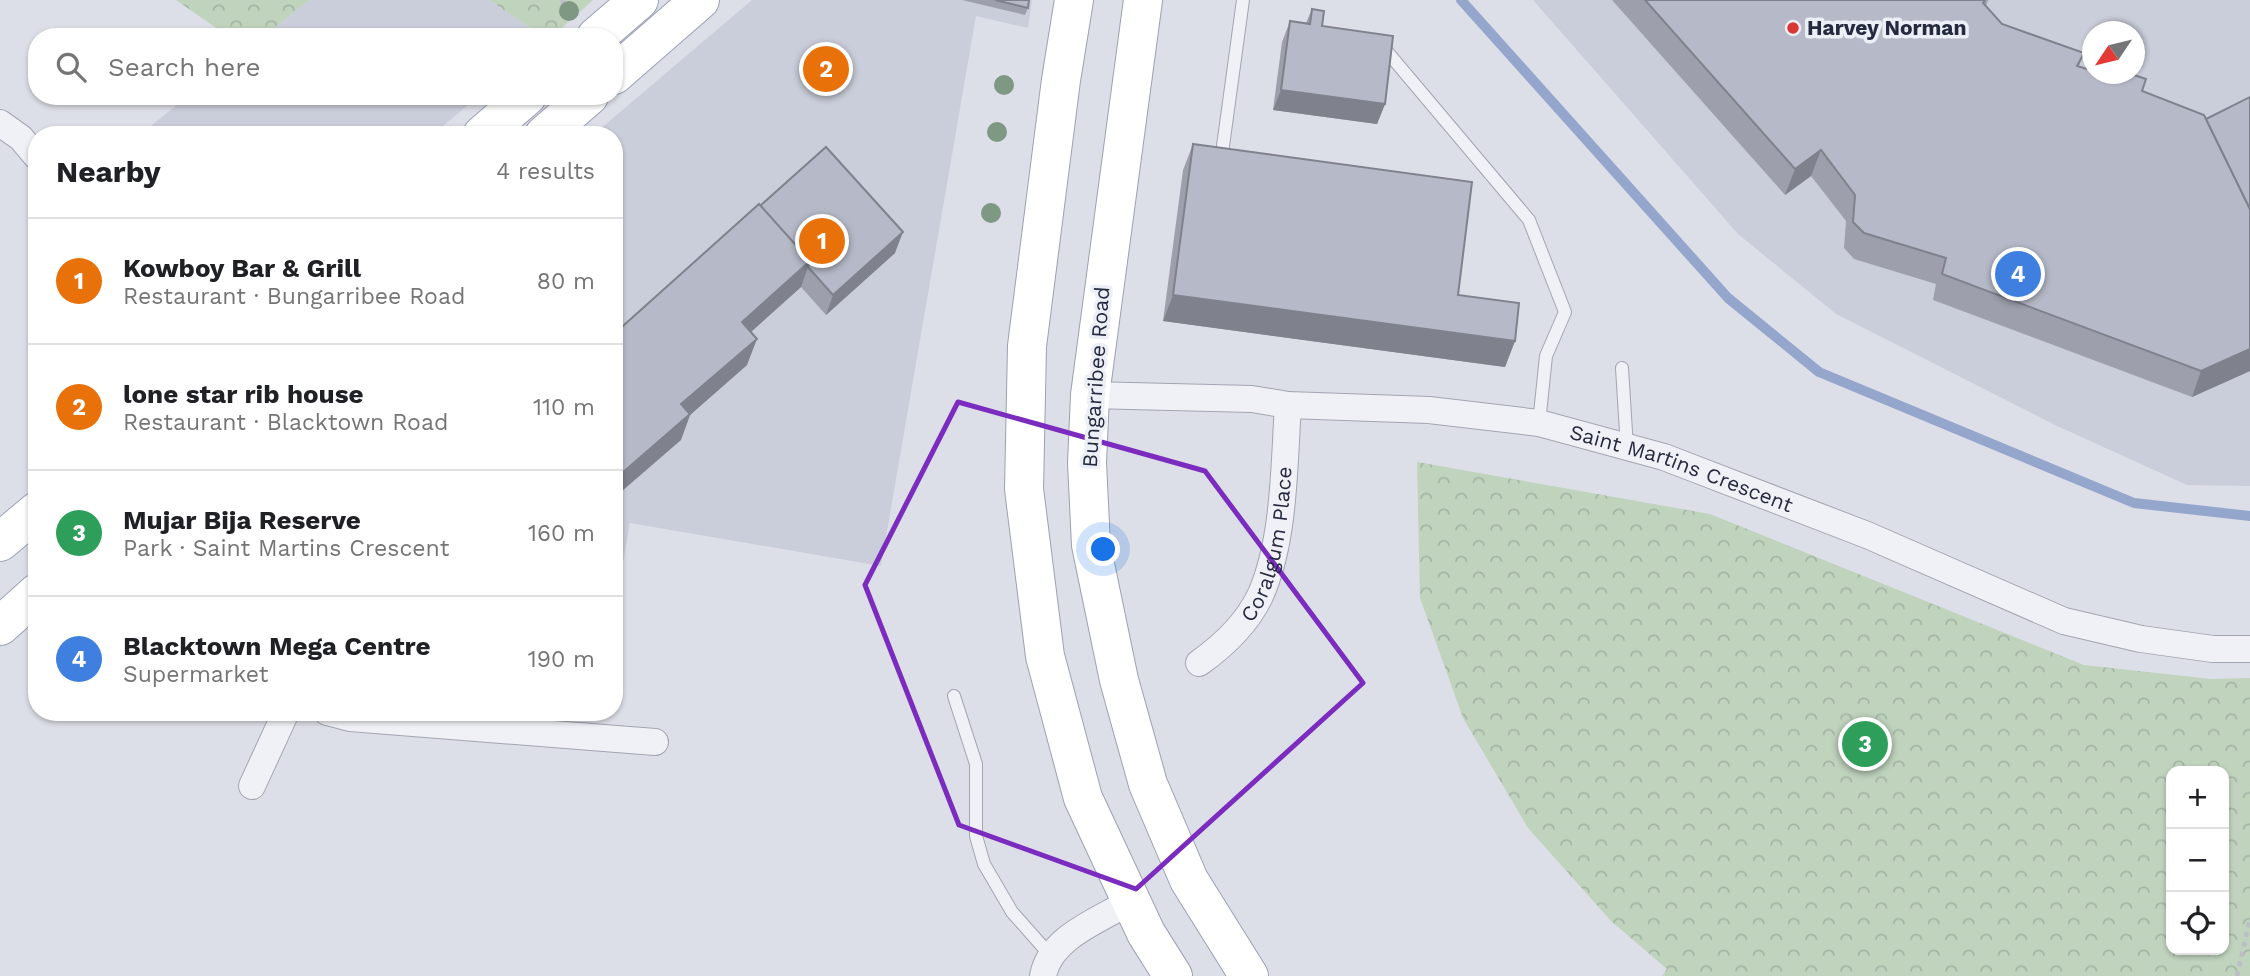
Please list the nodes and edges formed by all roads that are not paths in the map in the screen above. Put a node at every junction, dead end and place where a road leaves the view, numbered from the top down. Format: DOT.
graph roads {
  1 [pos="639,0"];
  2 [pos="700,0"];
  3 [pos="1074,0"];
  4 [pos="1143,0"];
  5 [pos="1242,0"];
  6 [pos="606,28"];
  7 [pos="1384,48"];
  8 [pos="623,67"];
  9 [pos="517,105"];
  10 [pos="579,105"];
  11 [pos="0,122"];
  12 [pos="492,126"];
  13 [pos="554,126"];
  14 [pos="28,146"];
  15 [pos="1223,146"];
  16 [pos="1622,368"];
  17 [pos="1090,395"];
  18 [pos="1289,405"];
  19 [pos="1539,423"];
  20 [pos="1627,448"];
  21 [pos="28,519"];
  22 [pos="0,542"];
  23 [pos="28,601"];
  24 [pos="0,626"];
  25 [pos="2250,649"];
  26 [pos="1199,663"];
  27 [pos="954,696"];
  28 [pos="282,721"];
  29 [pos="388,721"];
  30 [pos="655,742"];
  31 [pos="252,786"];
  32 [pos="1131,901"];
  33 [pos="1046,965"];
  34 [pos="1173,976"];
  35 [pos="1250,976"];
  1 -- 6 [label="main road"];
  2 -- 8 [label="main road"];
  3 -- 32 [label="main road"];
  4 -- 17 [label="main road, Bungarribee Road"];
  5 -- 15 [label="lane"];
  7 -- 19 [label="lane"];
  9 -- 12 [label="main road"];
  10 -- 13 [label="main road"];
  11 -- 14 [label="street"];
  16 -- 20 [label="lane"];
  17 -- 18 [label="street, Saint Martins Crescent"];
  17 -- 35 [label="main road, Bungarribee Road"];
  18 -- 19 [label="street, Saint Martins Crescent"];
  18 -- 26 [label="street, Coralgum Place"];
  19 -- 20 [label="street, Saint Martins Crescent"];
  20 -- 25 [label="street, Saint Martins Crescent"];
  21 -- 22 [label="main road"];
  23 -- 24 [label="main road"];
  27 -- 33 [label="lane"];
  28 -- 31 [label="street"];
  29 -- 30 [label="street"];
  32 -- 33 [label="street"];
  32 -- 34 [label="main road"];
}
